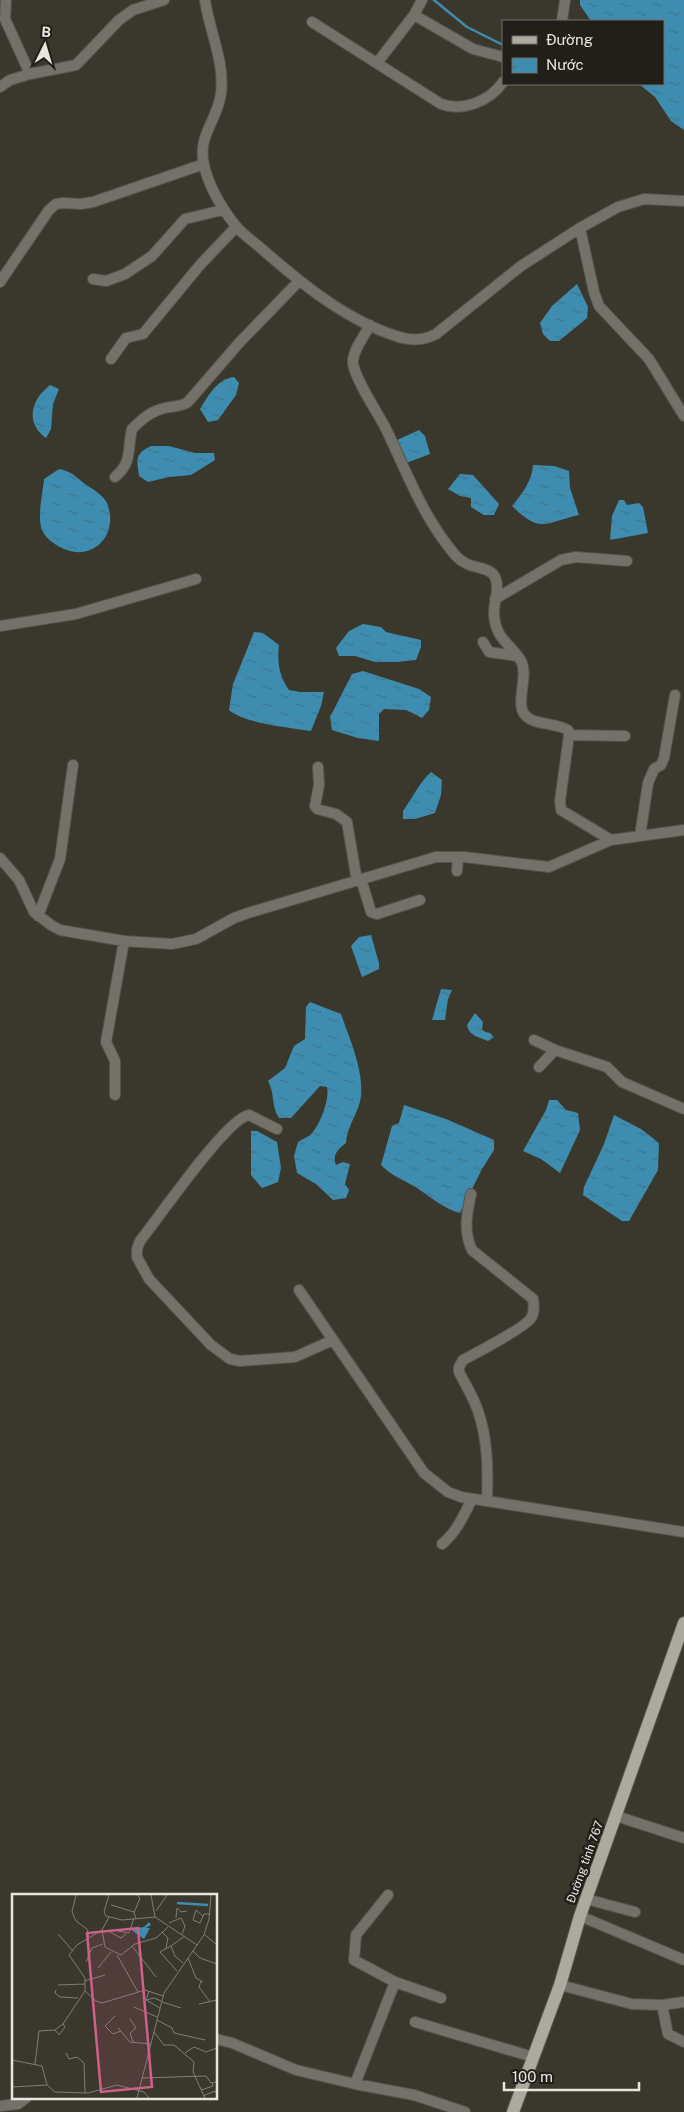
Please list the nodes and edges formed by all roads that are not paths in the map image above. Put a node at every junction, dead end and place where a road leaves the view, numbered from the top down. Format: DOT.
graph roads {
  1 [pos="6,0"];
  2 [pos="164,0"];
  3 [pos="204,0"];
  4 [pos="422,0"];
  5 [pos="564,0"];
  6 [pos="414,15"];
  7 [pos="562,20"];
  8 [pos="312,22"];
  9 [pos="502,58"];
  10 [pos="377,63"];
  11 [pos="30,74"];
  12 [pos="502,83"];
  13 [pos="0,87"];
  14 [pos="204,164"];
  15 [pos="684,201"];
  16 [pos="223,210"];
  17 [pos="236,227"];
  18 [pos="580,228"];
  19 [pos="94,279"];
  20 [pos="299,281"];
  21 [pos="0,282"];
  22 [pos="370,325"];
  23 [pos="110,359"];
  24 [pos="684,416"];
  25 [pos="115,477"];
  26 [pos="627,561"];
  27 [pos="196,579"];
  28 [pos="495,599"];
  29 [pos="0,626"];
  30 [pos="483,642"];
  31 [pos="517,656"];
  32 [pos="675,695"];
  33 [pos="569,735"];
  34 [pos="625,736"];
  35 [pos="73,765"];
  36 [pos="318,767"];
  37 [pos="684,830"];
  38 [pos="640,836"];
  39 [pos="611,840"];
  40 [pos="458,857"];
  41 [pos="0,858"];
  42 [pos="457,871"];
  43 [pos="359,880"];
  44 [pos="420,900"];
  45 [pos="38,916"];
  46 [pos="124,941"];
  47 [pos="534,1040"];
  48 [pos="555,1050"];
  49 [pos="539,1067"];
  50 [pos="115,1095"];
  51 [pos="684,1109"];
  52 [pos="277,1129"];
  53 [pos="471,1194"];
  54 [pos="299,1290"];
  55 [pos="332,1340"];
  56 [pos="472,1499"];
  57 [pos="487,1501"];
  58 [pos="684,1532"];
  59 [pos="442,1544"];
  60 [pos="684,1622"];
  61 [pos="616,1816"];
  62 [pos="684,1838"];
  63 [pos="388,1895"];
  64 [pos="586,1899"];
  65 [pos="634,1912"];
  66 [pos="580,1916"];
  67 [pos="684,1960"];
  68 [pos="395,1982"];
  69 [pos="560,1985"];
  70 [pos="442,1998"];
  71 [pos="684,2002"];
  72 [pos="662,2005"];
  73 [pos="415,2022"];
  74 [pos="218,2039"];
  75 [pos="684,2042"];
  76 [pos="533,2058"];
  77 [pos="355,2084"];
  78 [pos="23,2100"];
  79 [pos="0,2106"];
  80 [pos="466,2112"];
  81 [pos="513,2112"];
  1 -- 11 [label="street"];
  2 -- 11 [label="street"];
  3 -- 14 [label="street"];
  4 -- 6 [label="street"];
  5 -- 7 [label="street"];
  6 -- 9 [label="street"];
  6 -- 10 [label="street"];
  8 -- 10 [label="street"];
  10 -- 12 [label="street"];
  11 -- 13 [label="street"];
  14 -- 16 [label="street"];
  14 -- 21 [label="street"];
  15 -- 18 [label="street"];
  16 -- 17 [label="street"];
  16 -- 19 [label="street"];
  17 -- 20 [label="street"];
  17 -- 23 [label="street"];
  18 -- 22 [label="street"];
  18 -- 24 [label="street"];
  20 -- 22 [label="street"];
  20 -- 25 [label="street"];
  22 -- 28 [label="street"];
  26 -- 28 [label="street"];
  27 -- 29 [label="street"];
  28 -- 31 [label="street"];
  30 -- 31 [label="street"];
  31 -- 33 [label="street"];
  32 -- 38 [label="street"];
  33 -- 34 [label="street"];
  33 -- 39 [label="street"];
  35 -- 45 [label="street"];
  36 -- 43 [label="street"];
  37 -- 38 [label="street"];
  38 -- 39 [label="street"];
  39 -- 40 [label="street"];
  40 -- 42 [label="street"];
  40 -- 43 [label="street"];
  41 -- 45 [label="street"];
  43 -- 44 [label="street"];
  43 -- 46 [label="street"];
  45 -- 46 [label="street"];
  46 -- 50 [label="street"];
  47 -- 48 [label="street"];
  48 -- 49 [label="street"];
  48 -- 51 [label="street"];
  52 -- 55 [label="street"];
  53 -- 57 [label="street"];
  54 -- 55 [label="street"];
  55 -- 56 [label="street"];
  56 -- 57 [label="street"];
  56 -- 59 [label="street"];
  57 -- 58 [label="street"];
  60 -- 61 [label="main road, Đường tỉnh 767"];
  61 -- 62 [label="street"];
  61 -- 64 [label="main road, Đường tỉnh 767"];
  63 -- 68 [label="street"];
  64 -- 65 [label="street"];
  64 -- 66 [label="main road, Đường tỉnh 767"];
  66 -- 67 [label="street"];
  66 -- 69 [label="main road, Đường tỉnh 767"];
  68 -- 70 [label="street"];
  68 -- 77 [label="street"];
  69 -- 72 [label="street"];
  69 -- 76 [label="main road, Đường tỉnh 767"];
  71 -- 72 [label="street"];
  72 -- 75 [label="street"];
  73 -- 76 [label="street"];
  74 -- 77 [label="street"];
  76 -- 81 [label="main road, Đường tỉnh 767"];
  77 -- 80 [label="street"];
  78 -- 79 [label="street"];
}
